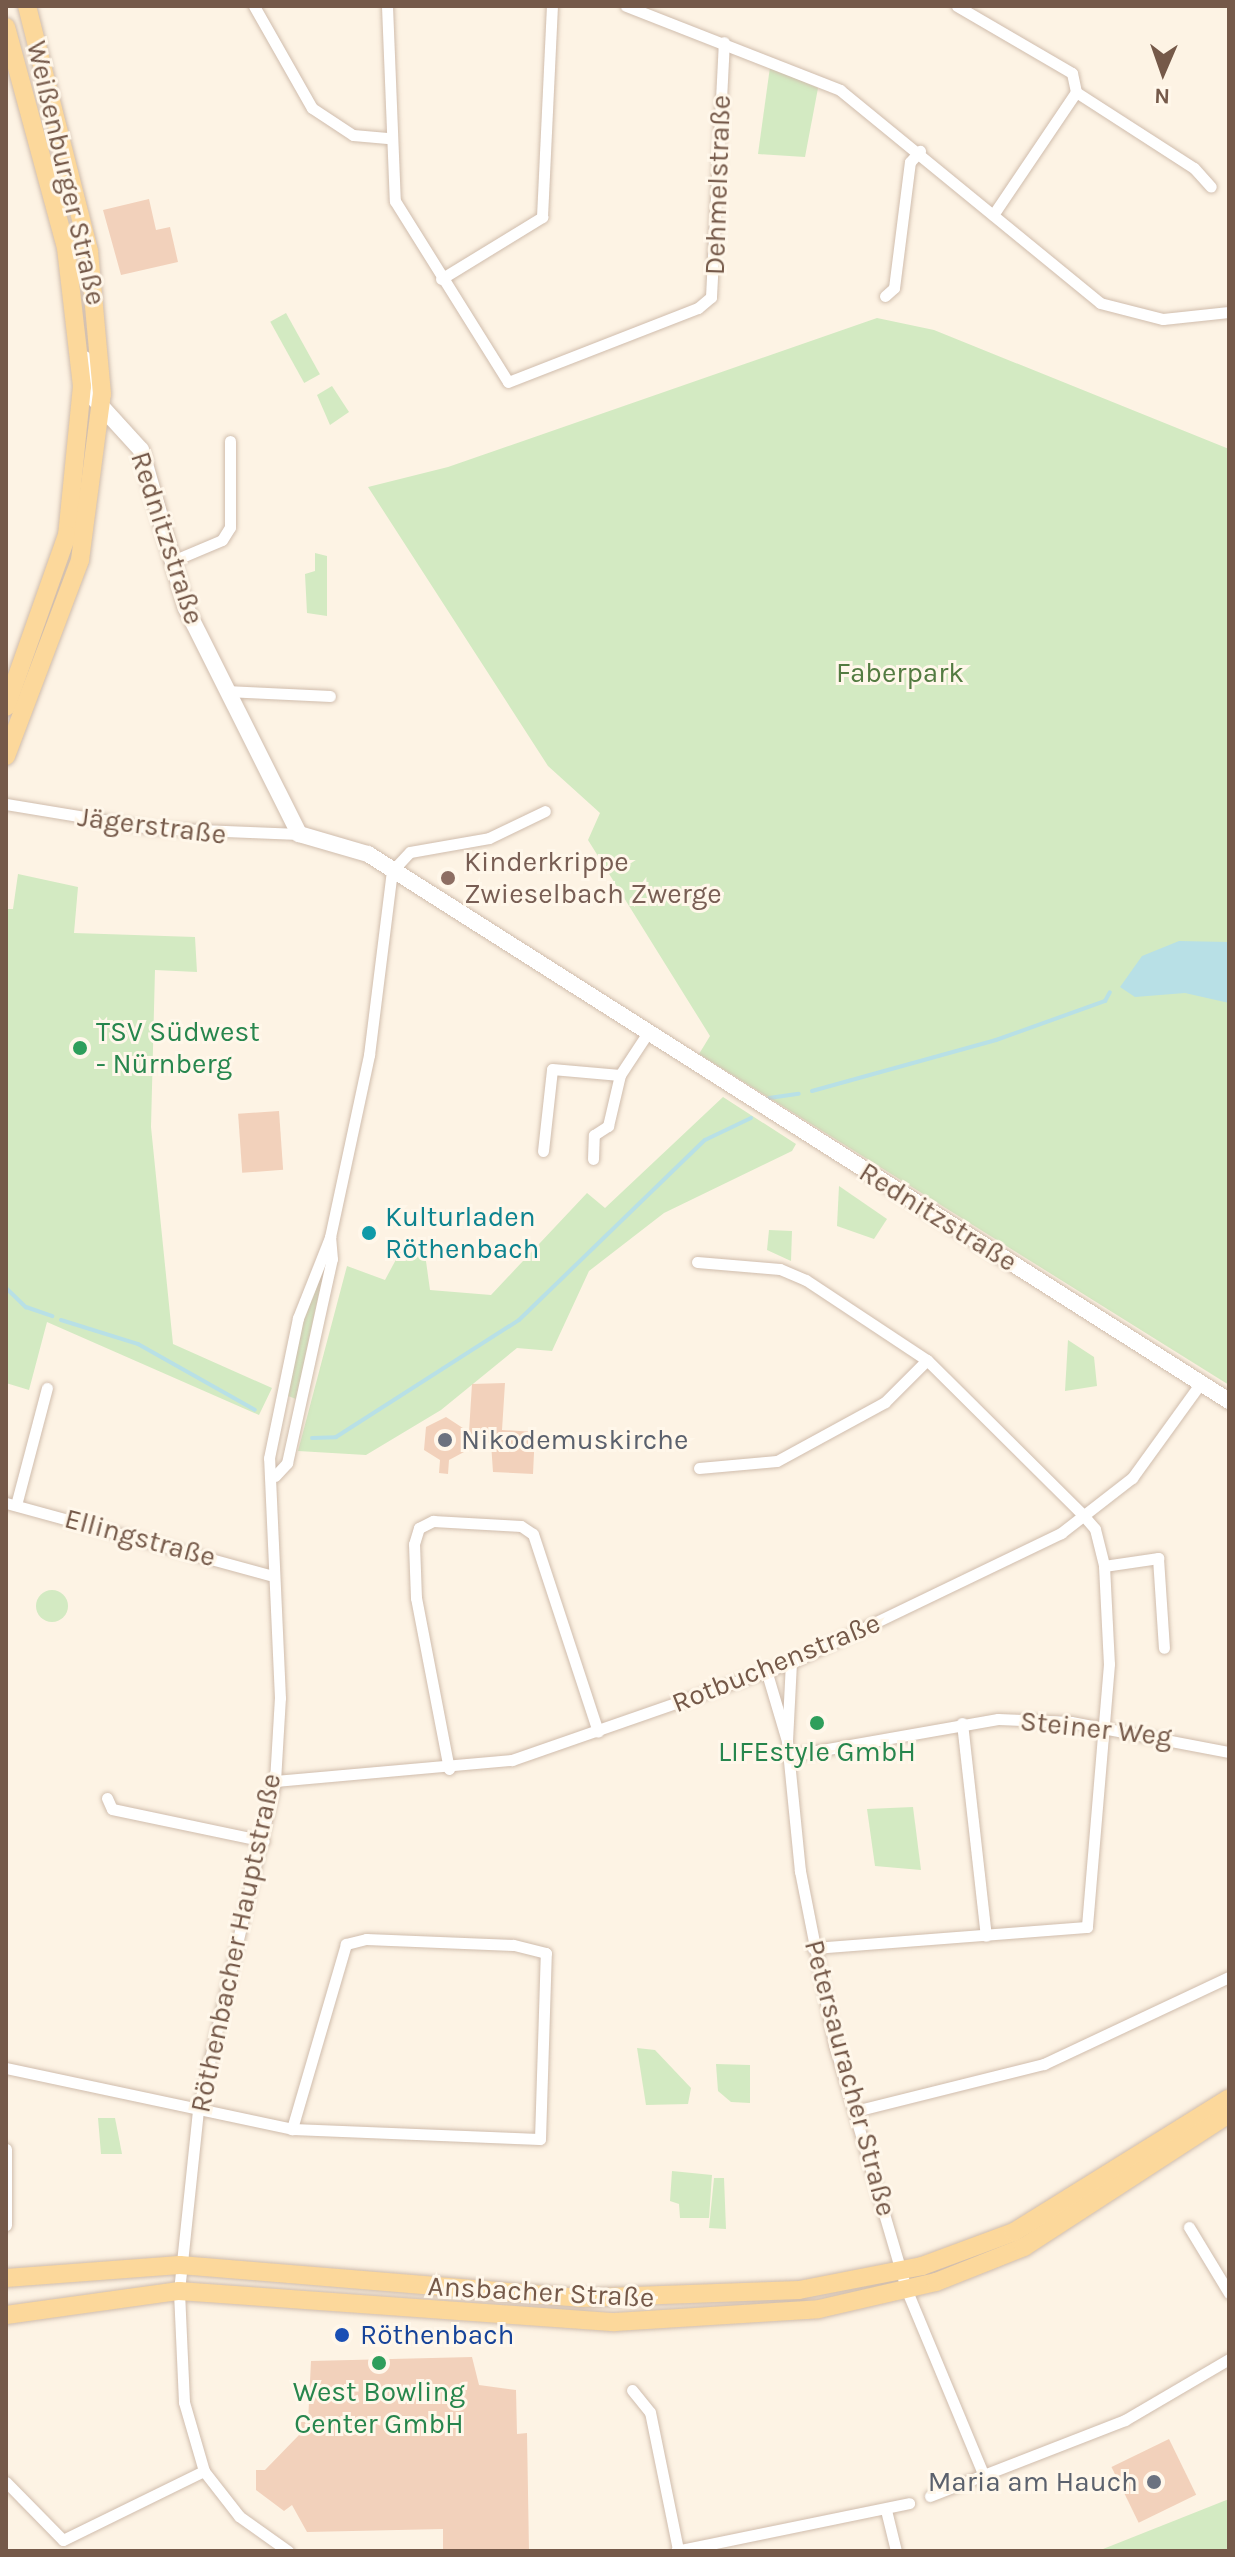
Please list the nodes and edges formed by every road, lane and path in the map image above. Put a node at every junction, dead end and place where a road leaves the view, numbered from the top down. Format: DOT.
graph roads {
  1 [pos="27,6"];
  2 [pos="254,6"];
  3 [pos="387,6"];
  4 [pos="552,6"];
  5 [pos="626,6"];
  6 [pos="957,6"];
  7 [pos="6,27"];
  8 [pos="724,42"];
  9 [pos="1076,92"];
  10 [pos="34,126"];
  11 [pos="390,138"];
  12 [pos="66,150"];
  13 [pos="920,151"];
  14 [pos="1211,187"];
  15 [pos="993,215"];
  16 [pos="441,279"];
  17 [pos="885,296"];
  18 [pos="1229,312"];
  19 [pos="81,350"];
  20 [pos="102,406"];
  21 [pos="230,441"];
  22 [pos="170,562"];
  23 [pos="226,691"];
  24 [pos="330,696"];
  25 [pos="6,707"];
  26 [pos="6,756"];
  27 [pos="6,804"];
  28 [pos="545,811"];
  29 [pos="299,834"];
  30 [pos="392,871"];
  31 [pos="647,1034"];
  32 [pos="620,1075"];
  33 [pos="543,1151"];
  34 [pos="593,1159"];
  35 [pos="330,1237"];
  36 [pos="697,1262"];
  37 [pos="927,1360"];
  38 [pos="1200,1384"];
  39 [pos="47,1388"];
  40 [pos="1229,1401"];
  41 [pos="699,1468"];
  42 [pos="275,1476"];
  43 [pos="11,1504"];
  44 [pos="1083,1515"];
  45 [pos="1104,1566"];
  46 [pos="273,1576"];
  47 [pos="1164,1648"];
  48 [pos="791,1663"];
  49 [pos="766,1670"];
  50 [pos="962,1723"];
  51 [pos="1105,1727"];
  52 [pos="598,1732"];
  53 [pos="787,1741"];
  54 [pos="1229,1752"];
  55 [pos="788,1756"];
  56 [pos="449,1769"];
  57 [pos="275,1781"];
  58 [pos="107,1798"];
  59 [pos="264,1841"];
  60 [pos="986,1936"];
  61 [pos="813,1948"];
  62 [pos="1229,1977"];
  63 [pos="6,2068"];
  64 [pos="1229,2098"];
  65 [pos="198,2110"];
  66 [pos="855,2111"];
  67 [pos="1229,2114"];
  68 [pos="292,2129"];
  69 [pos="6,2149"];
  70 [pos="6,2225"];
  71 [pos="1189,2227"];
  72 [pos="180,2265"];
  73 [pos="902,2271"];
  74 [pos="36,2273"];
  75 [pos="6,2278"];
  76 [pos="179,2291"];
  77 [pos="907,2291"];
  78 [pos="1229,2293"];
  79 [pos="29,2308"];
  80 [pos="6,2315"];
  81 [pos="1229,2359"];
  82 [pos="632,2390"];
  83 [pos="204,2471"];
  84 [pos="985,2478"];
  85 [pos="6,2482"];
  86 [pos="930,2496"];
  87 [pos="909,2503"];
  88 [pos="886,2510"];
  89 [pos="63,2546"];
  90 [pos="705,2548"];
  91 [pos="677,2550"];
  92 [pos="288,2551"];
  93 [pos="896,2551"];
  1 -- 12 [label="main road, Weißenburger Straße"];
  2 -- 11 [label="street"];
  3 -- 11 [label="street"];
  4 -- 16 [label="street"];
  5 -- 8 [label="street"];
  6 -- 9 [label="street"];
  7 -- 10 [label="main road, Weißenburger Straße"];
  8 -- 13 [label="street"];
  8 -- 16 [label="street, Dehmelstraße"];
  9 -- 14 [label="street"];
  9 -- 15 [label="street"];
  10 -- 12 [label="main road"];
  10 -- 19 [label="main road, Weißenburger Straße"];
  11 -- 16 [label="street"];
  12 -- 20 [label="main road, Weißenburger Straße"];
  13 -- 15 [label="street"];
  13 -- 17 [label="street"];
  15 -- 18 [label="street"];
  19 -- 20 [label="main road, Rednitzstraße"];
  19 -- 25 [label="main road, Weißenburger Straße"];
  20 -- 22 [label="main road, Rednitzstraße"];
  20 -- 26 [label="main road, Weißenburger Straße"];
  21 -- 22 [label="street"];
  22 -- 23 [label="main road, Rednitzstraße"];
  23 -- 24 [label="street"];
  23 -- 29 [label="main road, Rednitzstraße"];
  27 -- 29 [label="street, Jägerstraße"];
  28 -- 30 [label="street"];
  29 -- 30 [label="main road, Rednitzstraße"];
  30 -- 31 [label="main road, Rednitzstraße"];
  30 -- 35 [label="street, Röthenbacher Hauptstraße"];
  31 -- 32 [label="street"];
  31 -- 38 [label="main road, Rednitzstraße"];
  32 -- 33 [label="street"];
  32 -- 34 [label="street"];
  35 -- 42 [label="street, Röthenbacher Hauptstraße"];
  35 -- 42 [label="street, Röthenbacher Hauptstraße"];
  36 -- 37 [label="street"];
  37 -- 41 [label="street"];
  37 -- 44 [label="street"];
  38 -- 40 [label="main road, Rednitzstraße"];
  38 -- 44 [label="street, Rotbuchenstraße"];
  39 -- 43 [label="street"];
  42 -- 46 [label="street, Röthenbacher Hauptstraße"];
  43 -- 46 [label="street, Ellingstraße"];
  44 -- 45 [label="street"];
  44 -- 48 [label="street, Rotbuchenstraße"];
  45 -- 47 [label="street"];
  45 -- 51 [label="street"];
  46 -- 57 [label="street, Röthenbacher Hauptstraße"];
  48 -- 49 [label="street, Rotbuchenstraße"];
  48 -- 53 [label="street, Petersauracher Straße"];
  49 -- 52 [label="street, Rotbuchenstraße"];
  49 -- 53 [label="street, Petersauracher Straße"];
  50 -- 51 [label="street, Steiner Weg"];
  50 -- 55 [label="street, Steiner Weg"];
  50 -- 60 [label="street"];
  51 -- 54 [label="street, Steiner Weg"];
  51 -- 60 [label="street"];
  52 -- 56 [label="street, Rotbuchenstraße"];
  52 -- 56 [label="street"];
  53 -- 55 [label="street, Petersauracher Straße"];
  55 -- 61 [label="street, Petersauracher Straße"];
  56 -- 57 [label="street, Rotbuchenstraße"];
  57 -- 59 [label="street, Röthenbacher Hauptstraße"];
  58 -- 59 [label="street"];
  59 -- 65 [label="street, Röthenbacher Hauptstraße"];
  60 -- 61 [label="street"];
  61 -- 66 [label="street, Petersauracher Straße"];
  62 -- 66 [label="street"];
  63 -- 65 [label="street"];
  64 -- 73 [label="main road, Ansbacher Straße"];
  65 -- 68 [label="street"];
  65 -- 72 [label="street, Röthenbacher Hauptstraße"];
  66 -- 73 [label="street, Petersauracher Straße"];
  67 -- 77 [label="main road, Ansbacher Straße"];
  68 -- 68 [label="street"];
  69 -- 70 [label="street"];
  71 -- 78 [label="street"];
  72 -- 73 [label="main road, Ansbacher Straße"];
  72 -- 74 [label="main road, Ansbacher Straße"];
  72 -- 76 [label="street"];
  73 -- 77 [label="street"];
  74 -- 75 [label="main road, Ansbacher Straße"];
  74 -- 79 [label="main road"];
  76 -- 77 [label="main road, Ansbacher Straße"];
  76 -- 79 [label="main road, Ansbacher Straße"];
  76 -- 83 [label="street"];
  77 -- 84 [label="street"];
  79 -- 80 [label="main road, Ansbacher Straße"];
  81 -- 84 [label="street"];
  82 -- 91 [label="street"];
  83 -- 89 [label="street"];
  83 -- 92 [label="street"];
  84 -- 86 [label="street"];
  85 -- 89 [label="street"];
  87 -- 88 [label="street"];
  88 -- 90 [label="street"];
  88 -- 93 [label="street"];
  90 -- 91 [label="street"];
}
